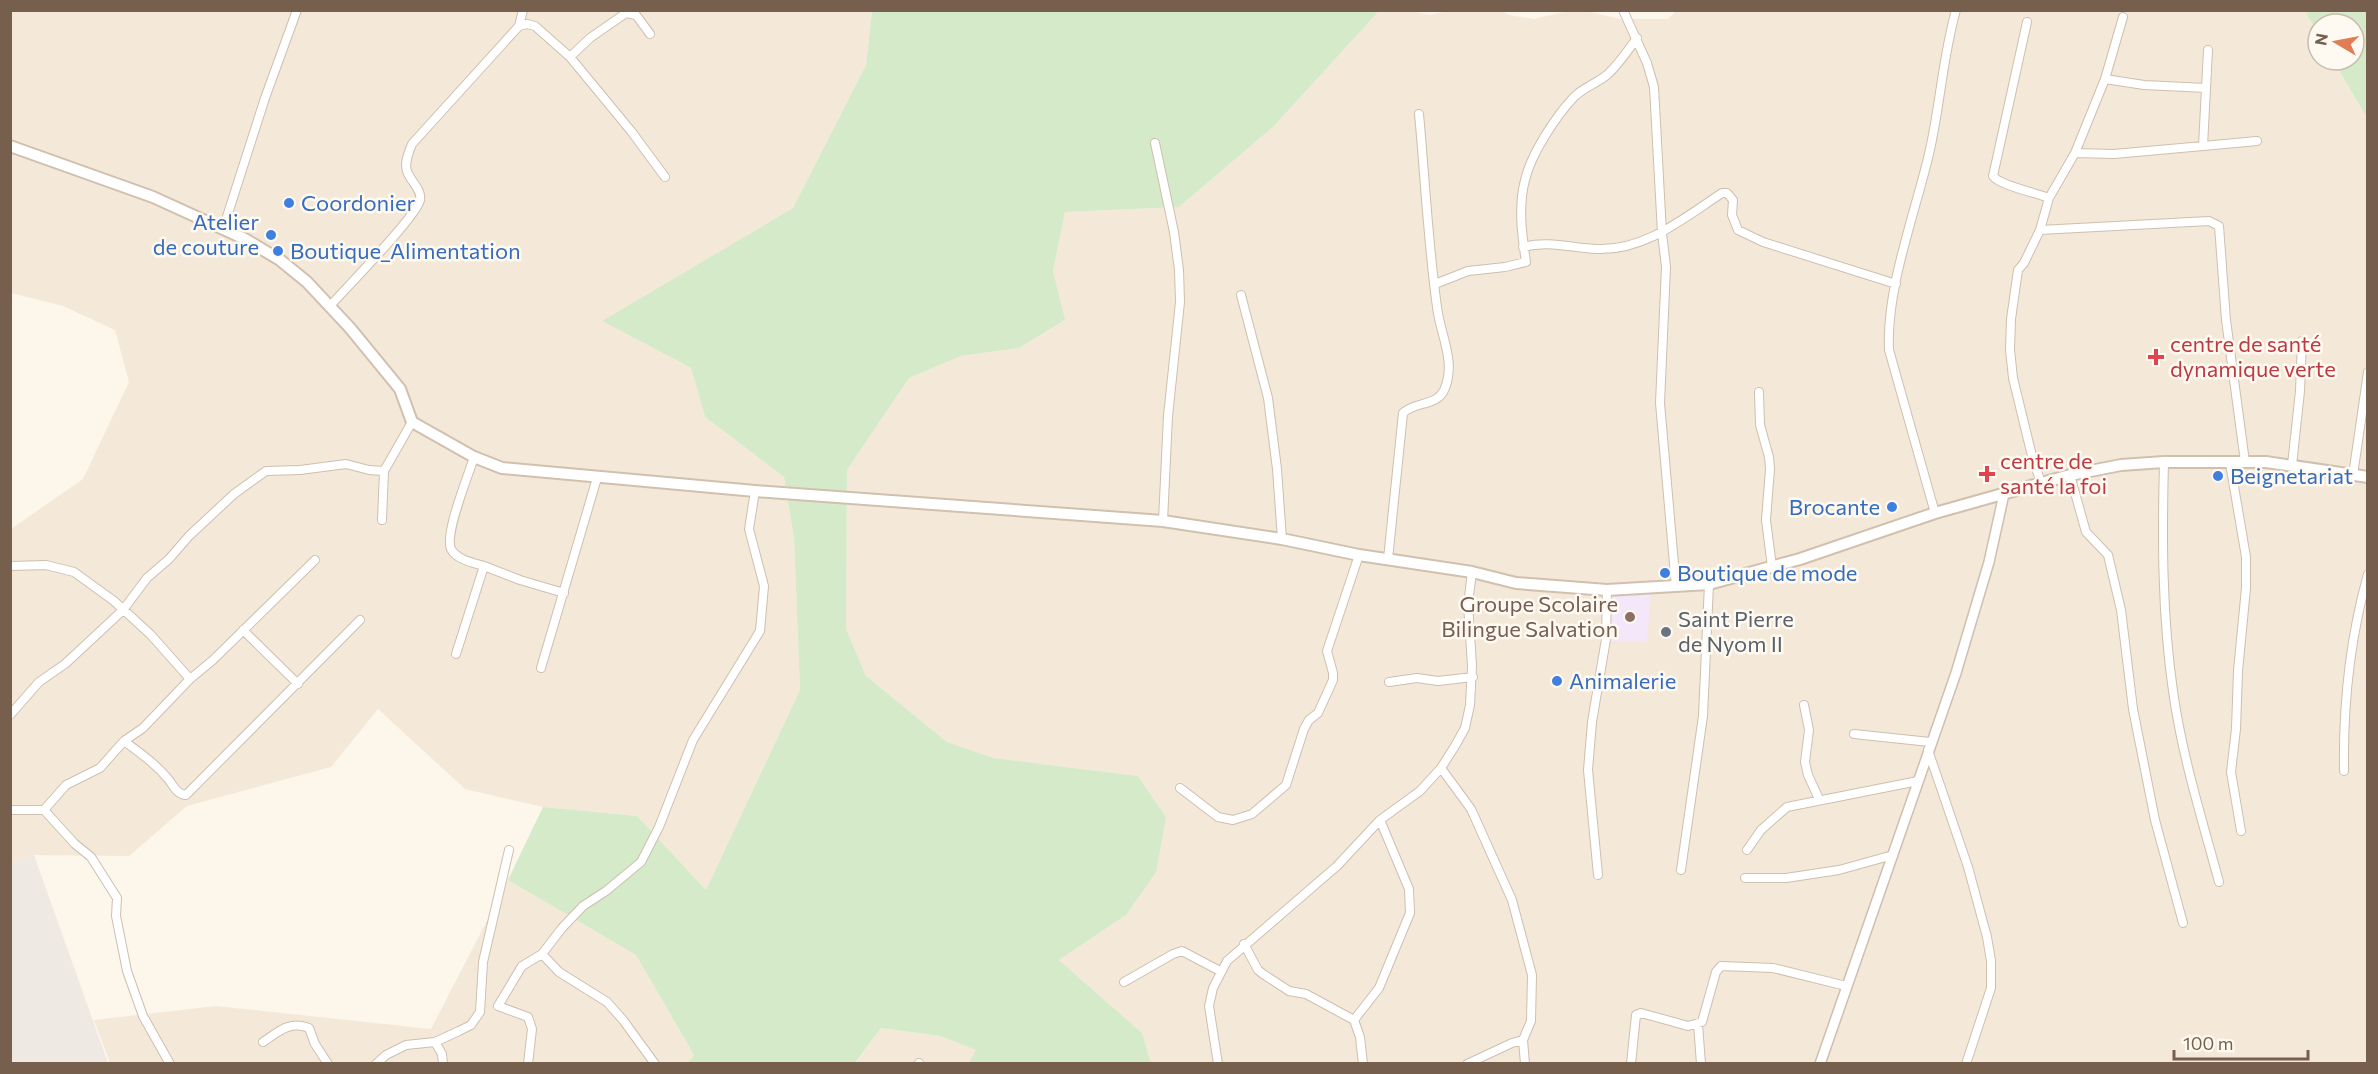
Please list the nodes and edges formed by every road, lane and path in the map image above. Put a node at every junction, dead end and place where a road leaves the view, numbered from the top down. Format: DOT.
graph roads {
  1 [pos="297,10"];
  2 [pos="523,10"];
  3 [pos="1623,10"];
  4 [pos="1956,10"];
  5 [pos="2123,17"];
  6 [pos="2027,22"];
  7 [pos="519,26"];
  8 [pos="650,34"];
  9 [pos="1637,38"];
  10 [pos="2208,50"];
  11 [pos="570,57"];
  12 [pos="2105,79"];
  13 [pos="2206,88"];
  14 [pos="1419,114"];
  15 [pos="2257,141"];
  16 [pos="1155,143"];
  17 [pos="10,146"];
  18 [pos="2203,146"];
  19 [pos="2075,153"];
  20 [pos="664,177"];
  21 [pos="2049,198"];
  22 [pos="223,229"];
  23 [pos="2040,230"];
  24 [pos="1662,233"];
  25 [pos="1524,248"];
  26 [pos="1435,284"];
  27 [pos="1896,284"];
  28 [pos="1241,295"];
  29 [pos="329,307"];
  30 [pos="2302,341"];
  31 [pos="2367,372"];
  32 [pos="1759,392"];
  33 [pos="412,422"];
  34 [pos="474,457"];
  35 [pos="2164,462"];
  36 [pos="2245,462"];
  37 [pos="2230,463"];
  38 [pos="2292,465"];
  39 [pos="384,471"];
  40 [pos="2070,475"];
  41 [pos="2353,475"];
  42 [pos="2367,477"];
  43 [pos="597,478"];
  44 [pos="2041,483"];
  45 [pos="755,491"];
  46 [pos="2004,494"];
  47 [pos="1935,513"];
  48 [pos="382,520"];
  49 [pos="1162,521"];
  50 [pos="1282,538"];
  51 [pos="1359,555"];
  52 [pos="1388,559"];
  53 [pos="315,560"];
  54 [pos="484,566"];
  55 [pos="10,567"];
  56 [pos="1772,567"];
  57 [pos="1472,572"];
  58 [pos="2367,574"];
  59 [pos="1709,584"];
  60 [pos="1676,587"];
  61 [pos="1607,590"];
  62 [pos="564,593"];
  63 [pos="123,610"];
  64 [pos="360,620"];
  65 [pos="243,630"];
  66 [pos="456,654"];
  67 [pos="541,668"];
  68 [pos="1473,677"];
  69 [pos="190,679"];
  70 [pos="1389,682"];
  71 [pos="298,684"];
  72 [pos="1804,705"];
  73 [pos="10,715"];
  74 [pos="1854,734"];
  75 [pos="124,741"];
  76 [pos="1929,746"];
  77 [pos="1441,768"];
  78 [pos="2344,771"];
  79 [pos="1918,781"];
  80 [pos="1180,788"];
  81 [pos="1819,799"];
  82 [pos="10,810"];
  83 [pos="44,810"];
  84 [pos="1380,820"];
  85 [pos="2241,831"];
  86 [pos="509,849"];
  87 [pos="1747,849"];
  88 [pos="1893,855"];
  89 [pos="1680,870"];
  90 [pos="1598,874"];
  91 [pos="1745,878"];
  92 [pos="2219,882"];
  93 [pos="2182,923"];
  94 [pos="1244,944"];
  95 [pos="542,954"];
  96 [pos="1220,971"];
  97 [pos="1124,982"];
  98 [pos="1846,986"];
  99 [pos="1354,1020"];
  100 [pos="1698,1024"];
  101 [pos="1523,1040"];
  102 [pos="263,1042"];
  103 [pos="435,1042"];
  104 [pos="170,1064"];
  105 [pos="328,1064"];
  106 [pos="376,1064"];
  107 [pos="443,1064"];
  108 [pos="528,1064"];
  109 [pos="655,1064"];
  110 [pos="1218,1064"];
  111 [pos="1363,1064"];
  112 [pos="1467,1064"];
  113 [pos="1525,1064"];
  114 [pos="1631,1064"];
  115 [pos="1701,1064"];
  116 [pos="1820,1064"];
  117 [pos="1966,1064"];
  1 -- 22 [label="street"];
  2 -- 7 [label="street"];
  3 -- 9 [label="street"];
  4 -- 27 [label="street"];
  5 -- 12 [label="street"];
  6 -- 21 [label="street"];
  7 -- 11 [label="street"];
  7 -- 29 [label="street"];
  8 -- 11 [label="street"];
  9 -- 24 [label="street"];
  9 -- 25 [label="street"];
  10 -- 13 [label="street"];
  11 -- 20 [label="street"];
  12 -- 13 [label="street"];
  12 -- 19 [label="street"];
  13 -- 18 [label="street"];
  14 -- 26 [label="street"];
  15 -- 18 [label="street"];
  16 -- 49 [label="street"];
  17 -- 22 [label="main road"];
  18 -- 19 [label="street"];
  19 -- 21 [label="street"];
  21 -- 23 [label="street"];
  22 -- 29 [label="main road"];
  23 -- 36 [label="street"];
  23 -- 44 [label="street"];
  24 -- 25 [label="street"];
  24 -- 27 [label="street"];
  24 -- 60 [label="street"];
  25 -- 26 [label="street"];
  26 -- 52 [label="street"];
  27 -- 47 [label="street"];
  28 -- 50 [label="street"];
  29 -- 33 [label="main road"];
  30 -- 38 [label="street"];
  31 -- 41 [label="street"];
  32 -- 56 [label="street"];
  33 -- 34 [label="main road"];
  33 -- 39 [label="street"];
  34 -- 43 [label="main road"];
  34 -- 54 [label="street"];
  35 -- 37 [label="main road"];
  35 -- 40 [label="main road"];
  35 -- 92 [label="street"];
  36 -- 37 [label="main road"];
  36 -- 38 [label="main road"];
  37 -- 85 [label="street"];
  38 -- 41 [label="main road"];
  39 -- 48 [label="street"];
  39 -- 63 [label="street"];
  40 -- 44 [label="main road"];
  40 -- 93 [label="street"];
  41 -- 42 [label="main road"];
  43 -- 45 [label="main road"];
  43 -- 62 [label="street"];
  44 -- 46 [label="main road"];
  45 -- 49 [label="main road"];
  45 -- 95 [label="street"];
  46 -- 47 [label="main road"];
  46 -- 76 [label="street"];
  47 -- 56 [label="main road"];
  49 -- 50 [label="main road"];
  50 -- 51 [label="main road"];
  51 -- 52 [label="main road"];
  51 -- 80 [label="street"];
  52 -- 57 [label="main road"];
  53 -- 65 [label="street"];
  54 -- 62 [label="street"];
  54 -- 66 [label="street"];
  55 -- 63 [label="street"];
  56 -- 59 [label="main road"];
  57 -- 61 [label="main road"];
  57 -- 68 [label="street"];
  58 -- 78 [label="street"];
  59 -- 60 [label="main road"];
  59 -- 89 [label="street"];
  60 -- 61 [label="main road"];
  61 -- 90 [label="street"];
  62 -- 67 [label="street"];
  63 -- 69 [label="street"];
  63 -- 73 [label="street"];
  64 -- 71 [label="street"];
  65 -- 69 [label="street"];
  65 -- 71 [label="street"];
  68 -- 70 [label="street"];
  68 -- 77 [label="street"];
  69 -- 75 [label="street"];
  71 -- 75 [label="street"];
  72 -- 81 [label="street"];
  74 -- 76 [label="street"];
  75 -- 83 [label="street"];
  76 -- 79 [label="street"];
  76 -- 117 [label="street"];
  77 -- 84 [label="street"];
  77 -- 101 [label="street"];
  79 -- 81 [label="street"];
  79 -- 88 [label="street"];
  81 -- 87 [label="street"];
  82 -- 83 [label="street"];
  83 -- 104 [label="street"];
  84 -- 94 [label="street"];
  84 -- 99 [label="street"];
  86 -- 103 [label="street"];
  88 -- 91 [label="street"];
  88 -- 98 [label="street"];
  94 -- 96 [label="street"];
  94 -- 99 [label="street"];
  95 -- 108 [label="street"];
  95 -- 109 [label="street"];
  96 -- 97 [label="street"];
  96 -- 110 [label="street"];
  98 -- 100 [label="street"];
  98 -- 116 [label="street"];
  99 -- 111 [label="street"];
  100 -- 114 [label="street"];
  100 -- 115 [label="street"];
  101 -- 112 [label="street"];
  101 -- 113 [label="street"];
  102 -- 105 [label="street"];
  103 -- 106 [label="street"];
  103 -- 107 [label="street"];
}
